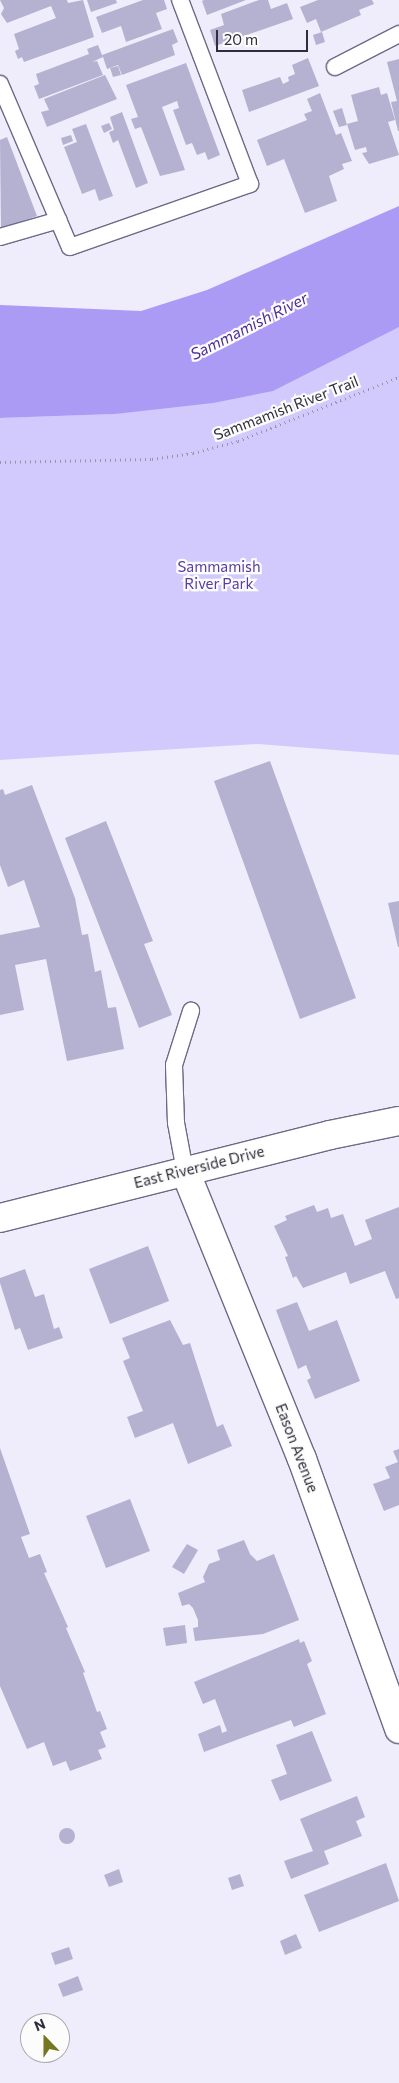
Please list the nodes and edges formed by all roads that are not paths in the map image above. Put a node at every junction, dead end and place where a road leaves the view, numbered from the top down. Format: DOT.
graph roads {
  1 [pos="180,0"];
  2 [pos="399,34"];
  3 [pos="335,67"];
  4 [pos="0,84"];
  5 [pos="59,220"];
  6 [pos="0,237"];
  7 [pos="191,1011"];
  8 [pos="399,1121"];
  9 [pos="185,1170"];
  10 [pos="0,1218"];
  11 [pos="399,1729"];
  1 -- 5 [label="lane"];
  2 -- 3 [label="lane"];
  4 -- 5 [label="lane"];
  5 -- 6 [label="lane"];
  7 -- 9 [label="lane"];
  8 -- 9 [label="street, East Riverside Drive"];
  9 -- 10 [label="street, East Riverside Drive"];
  9 -- 11 [label="street, Eason Avenue"];
}
